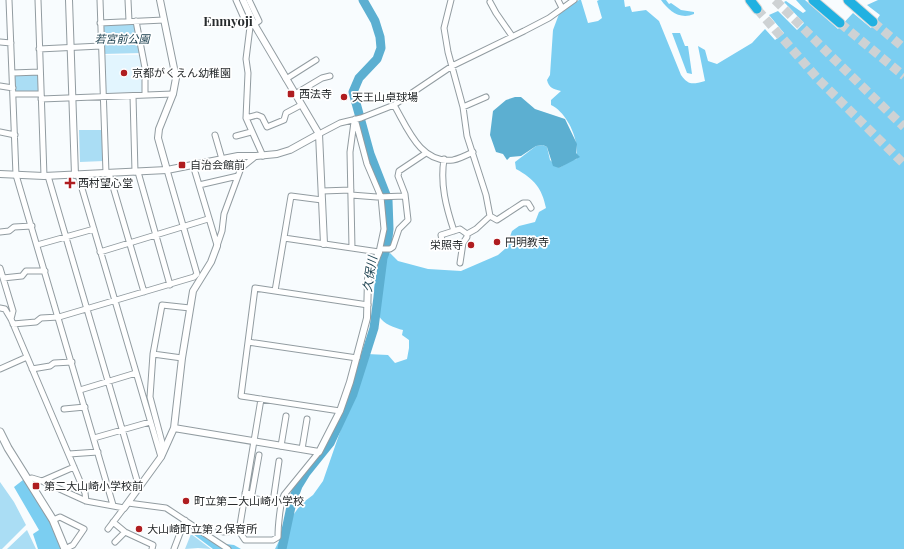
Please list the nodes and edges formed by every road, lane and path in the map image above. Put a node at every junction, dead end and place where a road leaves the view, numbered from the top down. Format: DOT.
graph roads {
  1 [pos="9,0"];
  2 [pos="38,0"];
  3 [pos="68,0"];
  4 [pos="100,0"];
  5 [pos="128,0"];
  6 [pos="160,0"];
  7 [pos="236,0"];
  8 [pos="243,0"];
  9 [pos="249,0"];
  10 [pos="451,0"];
  11 [pos="558,0"];
  12 [pos="574,0"];
  13 [pos="750,0"];
  14 [pos="813,0"];
  15 [pos="848,0"];
  16 [pos="490,2"];
  17 [pos="562,8"];
  18 [pos="757,9"];
  19 [pos="164,20"];
  20 [pos="129,21"];
  21 [pos="136,21"];
  22 [pos="873,22"];
  23 [pos="100,23"];
  24 [pos="840,23"];
  25 [pos="252,25"];
  26 [pos="512,36"];
  27 [pos="0,42"];
  28 [pos="11,43"];
  29 [pos="101,46"];
  30 [pos="70,47"];
  31 [pos="39,49"];
  32 [pos="316,60"];
  33 [pos="452,66"];
  34 [pos="40,72"];
  35 [pos="12,73"];
  36 [pos="330,76"];
  37 [pos="286,79"];
  38 [pos="0,86"];
  39 [pos="13,88"];
  40 [pos="13,94"];
  41 [pos="173,94"];
  42 [pos="295,94"];
  43 [pos="41,96"];
  44 [pos="133,96"];
  45 [pos="145,96"];
  46 [pos="103,97"];
  47 [pos="486,97"];
  48 [pos="72,98"];
  49 [pos="301,105"];
  50 [pos="394,105"];
  51 [pos="463,107"];
  52 [pos="246,118"];
  53 [pos="358,118"];
  54 [pos="0,132"];
  55 [pos="251,132"];
  56 [pos="319,134"];
  57 [pos="15,135"];
  58 [pos="215,135"];
  59 [pos="236,136"];
  60 [pos="473,152"];
  61 [pos="426,153"];
  62 [pos="256,156"];
  63 [pos="263,156"];
  64 [pos="222,159"];
  65 [pos="444,159"];
  66 [pos="193,165"];
  67 [pos="167,170"];
  68 [pos="136,172"];
  69 [pos="108,173"];
  70 [pos="0,174"];
  71 [pos="16,175"];
  72 [pos="76,175"];
  73 [pos="46,176"];
  74 [pos="238,176"];
  75 [pos="199,185"];
  76 [pos="322,191"];
  77 [pos="351,192"];
  78 [pos="405,196"];
  79 [pos="385,197"];
  80 [pos="322,200"];
  81 [pos="531,208"];
  82 [pos="490,216"];
  83 [pos="208,218"];
  84 [pos="32,226"];
  85 [pos="183,226"];
  86 [pos="94,229"];
  87 [pos="454,231"];
  88 [pos="0,232"];
  89 [pos="467,234"];
  90 [pos="156,235"];
  91 [pos="66,237"];
  92 [pos="284,238"];
  93 [pos="442,240"];
  94 [pos="129,243"];
  95 [pos="324,244"];
  96 [pos="37,245"];
  97 [pos="217,246"];
  98 [pos="352,248"];
  99 [pos="383,250"];
  100 [pos="100,252"];
  101 [pos="460,263"];
  102 [pos="0,268"];
  103 [pos="45,271"];
  104 [pos="3,278"];
  105 [pos="170,285"];
  106 [pos="275,291"];
  107 [pos="144,292"];
  108 [pos="115,301"];
  109 [pos="368,306"];
  110 [pos="0,308"];
  111 [pos="190,308"];
  112 [pos="87,309"];
  113 [pos="59,317"];
  114 [pos="12,322"];
  115 [pos="248,342"];
  116 [pos="153,354"];
  117 [pos="27,358"];
  118 [pos="182,358"];
  119 [pos="357,358"];
  120 [pos="72,362"];
  121 [pos="0,369"];
  122 [pos="32,369"];
  123 [pos="136,372"];
  124 [pos="108,381"];
  125 [pos="80,390"];
  126 [pos="260,398"];
  127 [pos="85,407"];
  128 [pos="64,409"];
  129 [pos="340,411"];
  130 [pos="286,416"];
  131 [pos="307,419"];
  132 [pos="150,422"];
  133 [pos="174,428"];
  134 [pos="123,430"];
  135 [pos="1,436"];
  136 [pos="94,438"];
  137 [pos="254,441"];
  138 [pos="282,446"];
  139 [pos="302,449"];
  140 [pos="164,450"];
  141 [pos="98,452"];
  142 [pos="319,452"];
  143 [pos="69,454"];
  144 [pos="259,455"];
  145 [pos="161,457"];
  146 [pos="279,461"];
  147 [pos="74,467"];
  148 [pos="28,479"];
  149 [pos="42,481"];
  150 [pos="140,487"];
  151 [pos="245,495"];
  152 [pos="86,501"];
  153 [pos="273,502"];
  154 [pos="280,503"];
  155 [pos="113,505"];
  156 [pos="126,505"];
  157 [pos="53,520"];
  158 [pos="184,520"];
  159 [pos="113,522"];
  160 [pos="108,528"];
  161 [pos="218,529"];
  162 [pos="239,531"];
  163 [pos="125,532"];
  164 [pos="115,542"];
  165 [pos="65,549"];
  166 [pos="152,549"];
  167 [pos="174,549"];
  168 [pos="228,549"];
  1 -- 28 [label="street"];
  2 -- 31 [label="street"];
  3 -- 30 [label="street"];
  4 -- 23 [label="street"];
  5 -- 20 [label="street"];
  6 -- 19 [label="street"];
  7 -- 25 [label="street"];
  8 -- 25 [label="street"];
  9 -- 25 [label="street"];
  10 -- 33 [label="street"];
  11 -- 17 [label="street"];
  12 -- 17 [label="street"];
  13 -- 18 [label="highway"];
  14 -- 24 [label="highway"];
  15 -- 22 [label="highway"];
  16 -- 26 [label="street"];
  17 -- 26 [label="street"];
  19 -- 21 [label="street"];
  19 -- 41 [label="street"];
  20 -- 21 [label="street"];
  20 -- 23 [label="street"];
  21 -- 45 [label="street"];
  23 -- 29 [label="street"];
  25 -- 37 [label="street"];
  25 -- 52 [label="street"];
  26 -- 33 [label="street"];
  27 -- 28 [label="street"];
  28 -- 35 [label="street"];
  29 -- 30 [label="street"];
  29 -- 46 [label="street"];
  30 -- 31 [label="street"];
  30 -- 48 [label="street"];
  31 -- 34 [label="street"];
  32 -- 37 [label="street"];
  33 -- 50 [label="street"];
  33 -- 51 [label="street"];
  34 -- 35 [label="street"];
  34 -- 43 [label="street"];
  35 -- 39 [label="street"];
  36 -- 42 [label="street"];
  37 -- 42 [label="street"];
  38 -- 39 [label="street"];
  39 -- 40 [label="street"];
  40 -- 43 [label="street"];
  40 -- 57 [label="street"];
  41 -- 45 [label="street"];
  41 -- 67 [label="street"];
  42 -- 49 [label="street"];
  43 -- 48 [label="street"];
  43 -- 73 [label="street"];
  44 -- 45 [label="street"];
  44 -- 46 [label="street"];
  44 -- 68 [label="street"];
  46 -- 48 [label="street"];
  46 -- 69 [label="street"];
  47 -- 51 [label="street"];
  48 -- 72 [label="street"];
  49 -- 52 [label="street"];
  49 -- 56 [label="street"];
  50 -- 53 [label="street"];
  50 -- 61 [label="street"];
  51 -- 60 [label="street"];
  52 -- 55 [label="street"];
  53 -- 56 [label="street"];
  53 -- 77 [label="street"];
  53 -- 79 [label="street"];
  54 -- 57 [label="street"];
  55 -- 59 [label="street"];
  55 -- 63 [label="street"];
  56 -- 63 [label="street"];
  56 -- 76 [label="street"];
  57 -- 71 [label="street"];
  58 -- 64 [label="street"];
  60 -- 65 [label="street"];
  60 -- 82 [label="street"];
  61 -- 65 [label="street"];
  61 -- 78 [label="street"];
  62 -- 63 [label="street"];
  62 -- 64 [label="street"];
  62 -- 74 [label="street"];
  64 -- 66 [label="street"];
  65 -- 87 [label="street"];
  66 -- 67 [label="street"];
  66 -- 75 [label="street"];
  67 -- 68 [label="street"];
  67 -- 85 [label="street"];
  68 -- 69 [label="street"];
  68 -- 90 [label="street"];
  69 -- 72 [label="street"];
  69 -- 94 [label="street"];
  70 -- 71 [label="street"];
  71 -- 73 [label="street"];
  71 -- 84 [label="street"];
  72 -- 73 [label="street"];
  72 -- 86 [label="street"];
  73 -- 91 [label="street"];
  74 -- 75 [label="street"];
  74 -- 97 [label="street"];
  75 -- 83 [label="street"];
  76 -- 77 [label="street"];
  76 -- 80 [label="street"];
  77 -- 79 [label="street"];
  77 -- 98 [label="street"];
  78 -- 79 [label="street"];
  78 -- 99 [label="street"];
  79 -- 99 [label="street"];
  80 -- 92 [label="street"];
  80 -- 95 [label="street"];
  81 -- 82 [label="street"];
  82 -- 89 [label="street"];
  83 -- 85 [label="street"];
  83 -- 97 [label="street"];
  84 -- 88 [label="street"];
  84 -- 96 [label="street"];
  85 -- 90 [label="street"];
  85 -- 105 [label="street"];
  86 -- 91 [label="street"];
  86 -- 100 [label="street"];
  87 -- 89 [label="street"];
  87 -- 93 [label="street"];
  89 -- 101 [label="street"];
  90 -- 94 [label="street"];
  90 -- 105 [label="street"];
  91 -- 96 [label="street"];
  91 -- 112 [label="street"];
  92 -- 95 [label="street"];
  92 -- 106 [label="street"];
  94 -- 100 [label="street"];
  94 -- 107 [label="street"];
  95 -- 98 [label="street"];
  96 -- 103 [label="street"];
  97 -- 111 [label="street"];
  98 -- 99 [label="street"];
  99 -- 109 [label="street"];
  100 -- 108 [label="street"];
  102 -- 104 [label="street"];
  103 -- 104 [label="street"];
  103 -- 113 [label="street"];
  104 -- 114 [label="street"];
  105 -- 107 [label="street"];
  106 -- 109 [label="street"];
  106 -- 115 [label="street"];
  107 -- 108 [label="street"];
  108 -- 112 [label="street"];
  108 -- 123 [label="street"];
  109 -- 119 [label="street"];
  110 -- 114 [label="street"];
  111 -- 116 [label="street"];
  111 -- 118 [label="street"];
  112 -- 113 [label="street"];
  112 -- 124 [label="street"];
  113 -- 114 [label="street"];
  113 -- 120 [label="street"];
  114 -- 117 [label="street"];
  115 -- 119 [label="street"];
  115 -- 126 [label="street"];
  116 -- 118 [label="street"];
  116 -- 140 [label="street"];
  117 -- 121 [label="street"];
  117 -- 122 [label="street"];
  118 -- 133 [label="street"];
  119 -- 129 [label="street"];
  120 -- 122 [label="street"];
  120 -- 125 [label="street"];
  122 -- 143 [label="street"];
  123 -- 124 [label="street"];
  123 -- 132 [label="street"];
  124 -- 125 [label="street"];
  124 -- 134 [label="street"];
  125 -- 127 [label="street"];
  126 -- 129 [label="street"];
  126 -- 137 [label="street"];
  127 -- 128 [label="street"];
  127 -- 136 [label="street"];
  129 -- 142 [label="street"];
  130 -- 138 [label="street"];
  131 -- 139 [label="street"];
  132 -- 134 [label="street"];
  132 -- 145 [label="street"];
  133 -- 137 [label="street"];
  133 -- 140 [label="street"];
  134 -- 136 [label="street"];
  134 -- 150 [label="street"];
  135 -- 148 [label="main road"];
  136 -- 141 [label="street"];
  137 -- 138 [label="street"];
  137 -- 151 [label="street"];
  138 -- 139 [label="street"];
  139 -- 142 [label="street"];
  140 -- 145 [label="street"];
  141 -- 143 [label="street"];
  141 -- 155 [label="street"];
  142 -- 154 [label="street"];
  143 -- 147 [label="street"];
  144 -- 151 [label="street"];
  145 -- 150 [label="street"];
  146 -- 153 [label="street"];
  147 -- 149 [label="street"];
  147 -- 152 [label="street"];
  148 -- 149 [label="street"];
  148 -- 157 [label="main road"];
  149 -- 152 [label="street"];
  150 -- 156 [label="street"];
  151 -- 153 [label="street"];
  151 -- 162 [label="street"];
  152 -- 155 [label="street"];
  153 -- 154 [label="street"];
  154 -- 162 [label="street"];
  155 -- 156 [label="street"];
  156 -- 158 [label="street"];
  156 -- 159 [label="street"];
  157 -- 165 [label="main road"];
  157 -- 165 [label="street"];
  158 -- 167 [label="street"];
  158 -- 168 [label="street"];
  159 -- 160 [label="street"];
  159 -- 163 [label="street"];
  161 -- 162 [label="street"];
  163 -- 164 [label="street"];
  163 -- 166 [label="street"];
}
